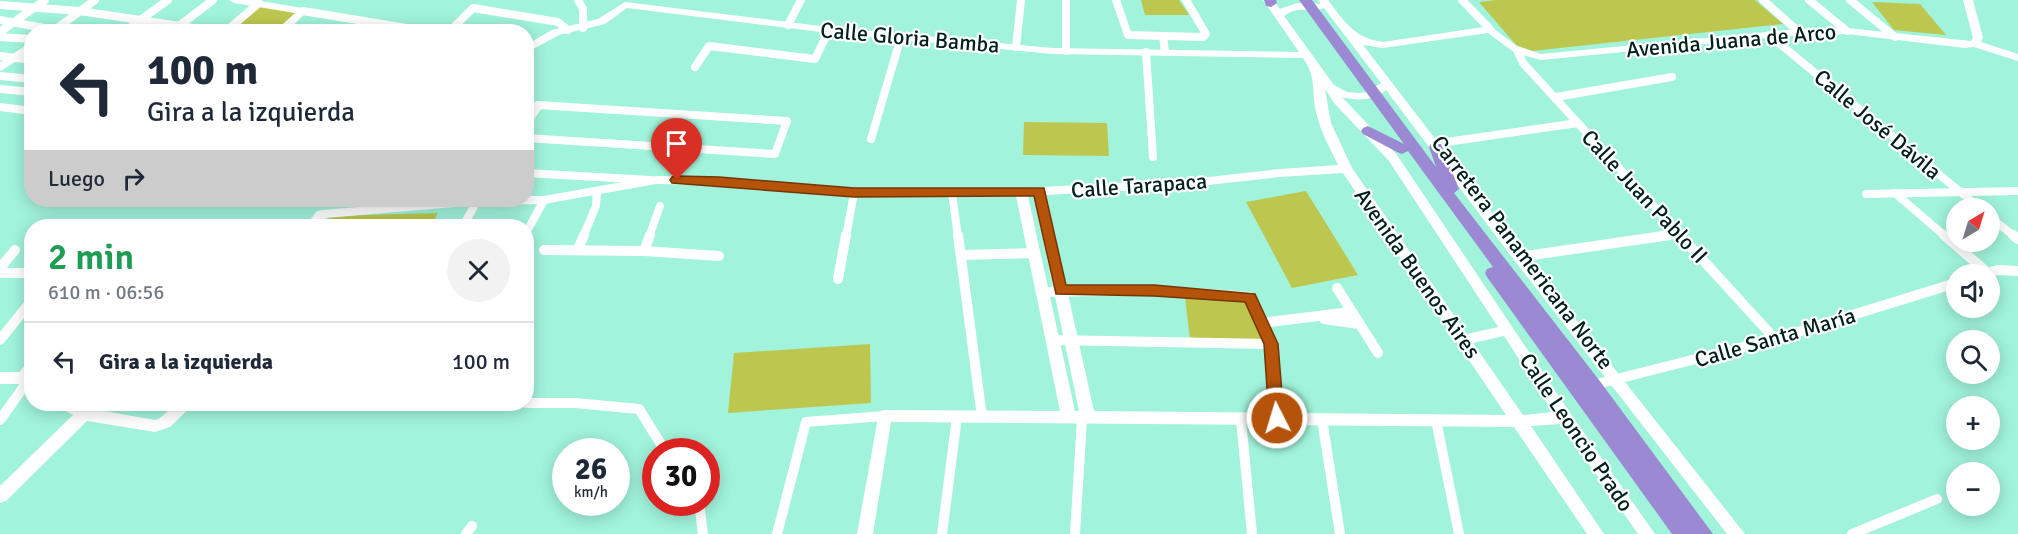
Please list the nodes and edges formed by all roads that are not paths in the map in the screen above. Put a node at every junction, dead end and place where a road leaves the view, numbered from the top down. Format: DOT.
graph roads {
  1 [pos="45,0"];
  2 [pos="95,0"];
  3 [pos="168,0"];
  4 [pos="213,0"];
  5 [pos="234,0"];
  6 [pos="578,0"];
  7 [pos="801,0"];
  8 [pos="1022,0"];
  9 [pos="1066,0"];
  10 [pos="1116,0"];
  11 [pos="1186,0"];
  12 [pos="1323,0"];
  13 [pos="1462,0"];
  14 [pos="1763,0"];
  15 [pos="1809,0"];
  16 [pos="1850,0"];
  17 [pos="1968,0"];
  18 [pos="1270,1"];
  19 [pos="259,3"];
  20 [pos="625,3"];
  21 [pos="1301,3"];
  22 [pos="0,5"];
  23 [pos="34,8"];
  24 [pos="80,11"];
  25 [pos="303,11"];
  26 [pos="1333,12"];
  27 [pos="1279,15"];
  28 [pos="0,20"];
  29 [pos="140,20"];
  30 [pos="13,23"];
  31 [pos="58,24"];
  32 [pos="135,24"];
  33 [pos="165,24"];
  34 [pos="181,24"];
  35 [pos="234,24"];
  36 [pos="288,24"];
  37 [pos="367,24"];
  38 [pos="456,24"];
  39 [pos="24,25"];
  40 [pos="788,25"];
  41 [pos="583,28"];
  42 [pos="568,30"];
  43 [pos="829,30"];
  44 [pos="1492,31"];
  45 [pos="1847,31"];
  46 [pos="0,32"];
  47 [pos="1799,32"];
  48 [pos="1349,33"];
  49 [pos="1769,35"];
  50 [pos="1163,36"];
  51 [pos="0,37"];
  52 [pos="901,37"];
  53 [pos="1895,37"];
  54 [pos="24,38"];
  55 [pos="1368,43"];
  56 [pos="534,44"];
  57 [pos="1976,44"];
  58 [pos="1016,47"];
  59 [pos="24,51"];
  60 [pos="1066,51"];
  61 [pos="1146,52"];
  62 [pos="1166,52"];
  63 [pos="1518,52"];
  64 [pos="1306,55"];
  65 [pos="1379,55"];
  66 [pos="0,56"];
  67 [pos="13,58"];
  68 [pos="2018,58"];
  69 [pos="24,59"];
  70 [pos="0,67"];
  71 [pos="695,67"];
  72 [pos="1318,72"];
  73 [pos="0,76"];
  74 [pos="1382,76"];
  75 [pos="1672,77"];
  76 [pos="24,78"];
  77 [pos="1328,86"];
  78 [pos="0,89"];
  79 [pos="24,91"];
  80 [pos="1365,95"];
  81 [pos="1556,97"];
  82 [pos="1338,100"];
  83 [pos="534,104"];
  84 [pos="0,107"];
  85 [pos="1319,108"];
  86 [pos="24,110"];
  87 [pos="1578,123"];
  88 [pos="1368,131"];
  89 [pos="534,139"];
  90 [pos="871,139"];
  91 [pos="1434,145"];
  92 [pos="1402,149"];
  93 [pos="1153,157"];
  94 [pos="1346,169"];
  95 [pos="534,173"];
  96 [pos="656,180"];
  97 [pos="2018,190"];
  98 [pos="597,191"];
  99 [pos="1039,191"];
  100 [pos="1959,191"];
  101 [pos="854,192"];
  102 [pos="1021,192"];
  103 [pos="952,193"];
  104 [pos="1895,193"];
  105 [pos="1866,194"];
  106 [pos="1968,198"];
  107 [pos="534,200"];
  108 [pos="544,200"];
  109 [pos="660,206"];
  110 [pos="400,207"];
  111 [pos="1458,210"];
  112 [pos="318,219"];
  113 [pos="534,219"];
  114 [pos="2000,225"];
  115 [pos="1679,234"];
  116 [pos="2018,239"];
  117 [pos="578,249"];
  118 [pos="15,250"];
  119 [pos="544,250"];
  120 [pos="644,251"];
  121 [pos="1034,253"];
  122 [pos="961,255"];
  123 [pos="719,256"];
  124 [pos="1519,257"];
  125 [pos="1974,264"];
  126 [pos="0,268"];
  127 [pos="2000,270"];
  128 [pos="2018,271"];
  129 [pos="0,273"];
  130 [pos="24,273"];
  131 [pos="838,279"];
  132 [pos="1946,286"];
  133 [pos="1337,288"];
  134 [pos="1061,290"];
  135 [pos="1042,292"];
  136 [pos="24,310"];
  137 [pos="1351,312"];
  138 [pos="1310,317"];
  139 [pos="1262,323"];
  140 [pos="1359,324"];
  141 [pos="1507,330"];
  142 [pos="1775,339"];
  143 [pos="0,340"];
  144 [pos="1052,340"];
  145 [pos="1464,340"];
  146 [pos="1072,341"];
  147 [pos="1271,344"];
  148 [pos="1378,353"];
  149 [pos="0,378"];
  150 [pos="1616,381"];
  151 [pos="24,382"];
  152 [pos="24,385"];
  153 [pos="1593,385"];
  154 [pos="534,403"];
  155 [pos="78,411"];
  156 [pos="178,411"];
  157 [pos="84,414"];
  158 [pos="884,416"];
  159 [pos="957,417"];
  160 [pos="982,417"];
  161 [pos="1564,417"];
  162 [pos="1277,418"];
  163 [pos="1080,419"];
  164 [pos="1322,419"];
  165 [pos="0,420"];
  166 [pos="1241,420"];
  167 [pos="1436,420"];
  168 [pos="1520,421"];
  169 [pos="657,438"];
  170 [pos="0,496"];
  171 [pos="1936,499"];
  172 [pos="701,516"];
  173 [pos="703,534"];
  174 [pos="777,534"];
  175 [pos="865,534"];
  176 [pos="942,534"];
  177 [pos="1075,534"];
  178 [pos="1252,534"];
  179 [pos="1340,534"];
  180 [pos="1459,534"];
  181 [pos="1596,534"];
  182 [pos="1647,534"];
  183 [pos="1684,534"];
  184 [pos="1703,534"];
  185 [pos="1737,534"];
  186 [pos="1852,534"];
  1 -- 23 [label="street"];
  2 -- 24 [label="street"];
  3 -- 29 [label="street"];
  4 -- 34 [label="street"];
  5 -- 19 [label="street"];
  6 -- 41 [label="street"];
  7 -- 40 [label="street"];
  8 -- 58 [label="street"];
  9 -- 60 [label="street"];
  10 -- 50 [label="street"];
  11 -- 50 [label="street"];
  12 -- 26 [label="street"];
  13 -- 44 [label="street"];
  14 -- 47 [label="street"];
  15 -- 45 [label="street"];
  16 -- 53 [label="street"];
  17 -- 57 [label="street"];
  18 -- 27 [label="street"];
  19 -- 25 [label="street"];
  19 -- 35 [label="street"];
  20 -- 40 [label="street, Calle Gloria Bamba"];
  20 -- 41 [label="street, Calle Gloria Bamba"];
  21 -- 26 [label="street"];
  21 -- 27 [label="street"];
  21 -- 80 [label="highway, Carretera Panamericana Norte"];
  22 -- 23 [label="street"];
  23 -- 24 [label="street"];
  23 -- 30 [label="street"];
  24 -- 29 [label="street"];
  24 -- 31 [label="street"];
  25 -- 36 [label="street"];
  25 -- 37 [label="street"];
  26 -- 48 [label="street"];
  27 -- 64 [label="street"];
  28 -- 30 [label="street"];
  29 -- 32 [label="street"];
  29 -- 33 [label="street"];
  30 -- 39 [label="street"];
  30 -- 46 [label="street"];
  38 -- 42 [label="street"];
  40 -- 43 [label="street, Calle Gloria Bamba"];
  41 -- 42 [label="street, Calle Gloria Bamba"];
  42 -- 56 [label="street, Calle Gloria Bamba"];
  43 -- 52 [label="street, Calle Gloria Bamba"];
  43 -- 71 [label="street"];
  44 -- 55 [label="street"];
  44 -- 63 [label="street"];
  44 -- 65 [label="street"];
  45 -- 47 [label="street, Avenida Juana de Arco"];
  45 -- 53 [label="street, Avenida Juana de Arco"];
  47 -- 49 [label="street, Avenida Juana de Arco"];
  48 -- 55 [label="street"];
  48 -- 74 [label="street"];
  49 -- 63 [label="street, Avenida Juana de Arco"];
  49 -- 100 [label="street, Calle José Dávila"];
  50 -- 62 [label="street"];
  51 -- 54 [label="street"];
  52 -- 58 [label="street, Calle Gloria Bamba"];
  52 -- 90 [label="street"];
  53 -- 57 [label="street, Avenida Juana de Arco"];
  55 -- 65 [label="street"];
  57 -- 68 [label="street, Avenida Juana de Arco"];
  58 -- 60 [label="street, Calle Gloria Bamba"];
  59 -- 67 [label="street"];
  60 -- 61 [label="street, Calle Gloria Bamba"];
  61 -- 62 [label="street, Calle Gloria Bamba"];
  61 -- 93 [label="street"];
  62 -- 64 [label="street, Calle Gloria Bamba"];
  63 -- 81 [label="street, Calle Juan Pablo II"];
  64 -- 72 [label="street"];
  65 -- 74 [label="street"];
  66 -- 67 [label="street"];
  67 -- 69 [label="street"];
  67 -- 70 [label="street"];
  72 -- 77 [label="street, Calle Leoncio Prado"];
  72 -- 85 [label="street, Avenida Buenos Aires"];
  73 -- 76 [label="street"];
  74 -- 80 [label="street"];
  74 -- 91 [label="street"];
  75 -- 81 [label="street"];
  77 -- 80 [label="street"];
  77 -- 82 [label="street, Calle Leoncio Prado"];
  78 -- 79 [label="street"];
  80 -- 82 [label="street"];
  80 -- 92 [label="highway, Carretera Panamericana Norte"];
  80 -- 111 [label="highway, Carretera Panamericana Norte"];
  81 -- 87 [label="street, Calle Juan Pablo II"];
  82 -- 85 [label="street"];
  82 -- 88 [label="street, Calle Leoncio Prado"];
  83 -- 89 [label="street"];
  84 -- 86 [label="street"];
  85 -- 94 [label="street, Avenida Buenos Aires"];
  87 -- 91 [label="street"];
  87 -- 115 [label="street, Calle Juan Pablo II"];
  88 -- 92 [label="highway"];
  88 -- 141 [label="street, Calle Leoncio Prado"];
  91 -- 111 [label="highway"];
  91 -- 124 [label="street"];
  92 -- 183 [label="highway, Carretera Panamericana Norte"];
  94 -- 99 [label="street, Calle Tarapaca"];
  94 -- 145 [label="street, Avenida Buenos Aires"];
  95 -- 96 [label="street"];
  96 -- 98 [label="street, Calle Tarapaca"];
  96 -- 101 [label="street, Calle Tarapaca"];
  97 -- 100 [label="street"];
  98 -- 108 [label="street, Calle Tarapaca"];
  98 -- 117 [label="street"];
  99 -- 102 [label="street, Calle Tarapaca"];
  99 -- 134 [label="street"];
  100 -- 104 [label="street"];
  100 -- 106 [label="street, Calle José Dávila"];
  101 -- 103 [label="street, Calle Tarapaca"];
  101 -- 131 [label="street"];
  102 -- 103 [label="street, Calle Tarapaca"];
  102 -- 121 [label="street"];
  103 -- 122 [label="street"];
  104 -- 105 [label="street"];
  104 -- 125 [label="street"];
  107 -- 108 [label="street, Calle Tarapaca"];
  108 -- 113 [label="street"];
  109 -- 120 [label="street"];
  110 -- 112 [label="street, Calle Tarapaca"];
  111 -- 153 [label="highway, Carretera Panamericana Norte"];
  114 -- 116 [label="street"];
  115 -- 124 [label="street"];
  115 -- 142 [label="street, Calle Juan Pablo II"];
  117 -- 119 [label="street"];
  117 -- 120 [label="street"];
  118 -- 126 [label="street"];
  120 -- 123 [label="street"];
  121 -- 122 [label="street"];
  121 -- 135 [label="street"];
  122 -- 160 [label="street"];
  124 -- 150 [label="street"];
  127 -- 128 [label="street"];
  129 -- 130 [label="street"];
  132 -- 142 [label="street, Calle Santa María"];
  133 -- 137 [label="street"];
  134 -- 135 [label="street"];
  134 -- 139 [label="street"];
  134 -- 146 [label="street"];
  135 -- 144 [label="street"];
  136 -- 143 [label="street"];
  137 -- 138 [label="street"];
  137 -- 140 [label="street"];
  138 -- 139 [label="street"];
  138 -- 140 [label="street"];
  139 -- 147 [label="street"];
  140 -- 148 [label="street"];
  141 -- 145 [label="street"];
  141 -- 161 [label="street, Calle Leoncio Prado"];
  142 -- 150 [label="street, Calle Santa María"];
  144 -- 146 [label="street"];
  144 -- 163 [label="street"];
  145 -- 168 [label="street, Avenida Buenos Aires"];
  146 -- 147 [label="street"];
  146 -- 163 [label="street"];
  147 -- 162 [label="street"];
  149 -- 151 [label="street"];
  150 -- 153 [label="street, Calle Santa María"];
  150 -- 185 [label="street"];
  152 -- 165 [label="street"];
  153 -- 184 [label="highway, Carretera Panamericana Norte"];
  154 -- 169 [label="street"];
  155 -- 157 [label="street"];
  156 -- 157 [label="street"];
  157 -- 170 [label="street"];
  158 -- 159 [label="street"];
  158 -- 174 [label="street"];
  158 -- 175 [label="street"];
  159 -- 160 [label="street"];
  159 -- 176 [label="street"];
  160 -- 163 [label="street"];
  161 -- 168 [label="street"];
  161 -- 182 [label="street, Calle Leoncio Prado"];
  162 -- 164 [label="street"];
  162 -- 166 [label="street"];
  163 -- 166 [label="street"];
  163 -- 177 [label="street"];
  164 -- 167 [label="street"];
  164 -- 179 [label="street"];
  166 -- 178 [label="street"];
  167 -- 168 [label="street"];
  167 -- 180 [label="street"];
  168 -- 181 [label="street, Avenida Buenos Aires"];
  171 -- 186 [label="street"];
  172 -- 173 [label="street"];
}
